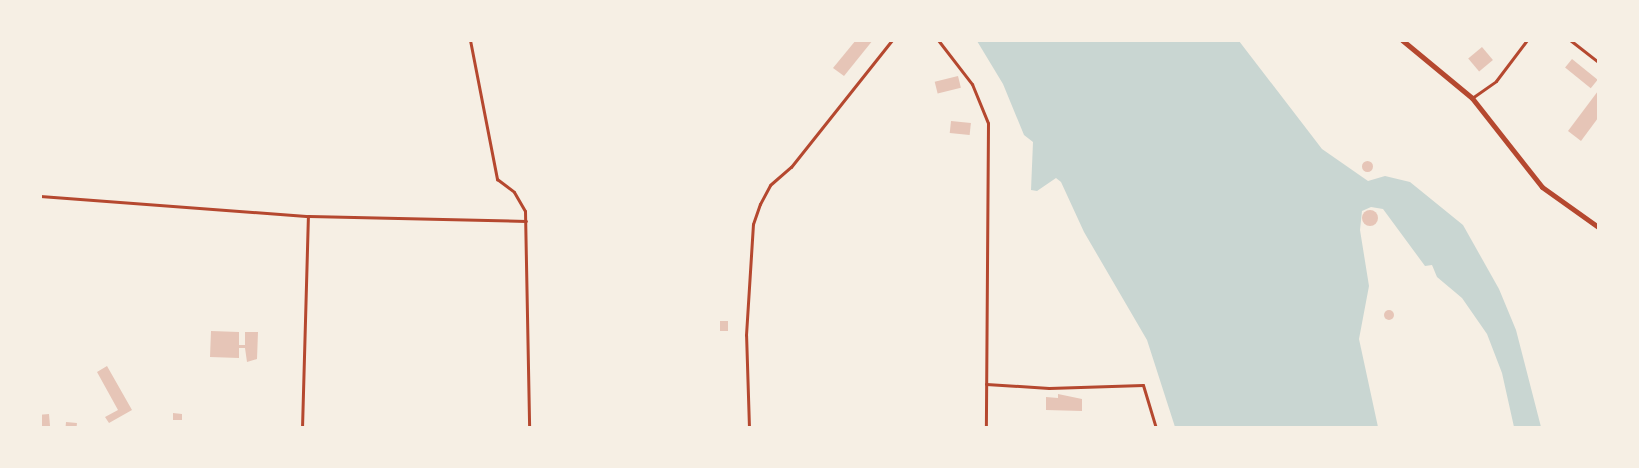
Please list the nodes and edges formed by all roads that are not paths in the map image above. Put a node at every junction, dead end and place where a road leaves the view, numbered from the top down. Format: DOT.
graph roads {
  1 [pos="470,40"];
  2 [pos="892,40"];
  3 [pos="939,40"];
  4 [pos="1402,40"];
  5 [pos="1527,40"];
  6 [pos="1570,40"];
  7 [pos="1599,62"];
  8 [pos="1472,98"];
  9 [pos="40,196"];
  10 [pos="309,216"];
  11 [pos="526,221"];
  12 [pos="1599,227"];
  13 [pos="986,384"];
  14 [pos="303,427"];
  15 [pos="529,428"];
  16 [pos="749,428"];
  17 [pos="986,428"];
  18 [pos="1156,428"];
  1 -- 11 [label="street"];
  2 -- 16 [label="street"];
  3 -- 13 [label="street"];
  4 -- 8 [label="main road"];
  5 -- 8 [label="street"];
  6 -- 7 [label="street"];
  8 -- 12 [label="main road"];
  9 -- 10 [label="street"];
  10 -- 11 [label="street"];
  10 -- 14 [label="street"];
  11 -- 15 [label="street"];
  13 -- 17 [label="street"];
  13 -- 18 [label="street"];
}
